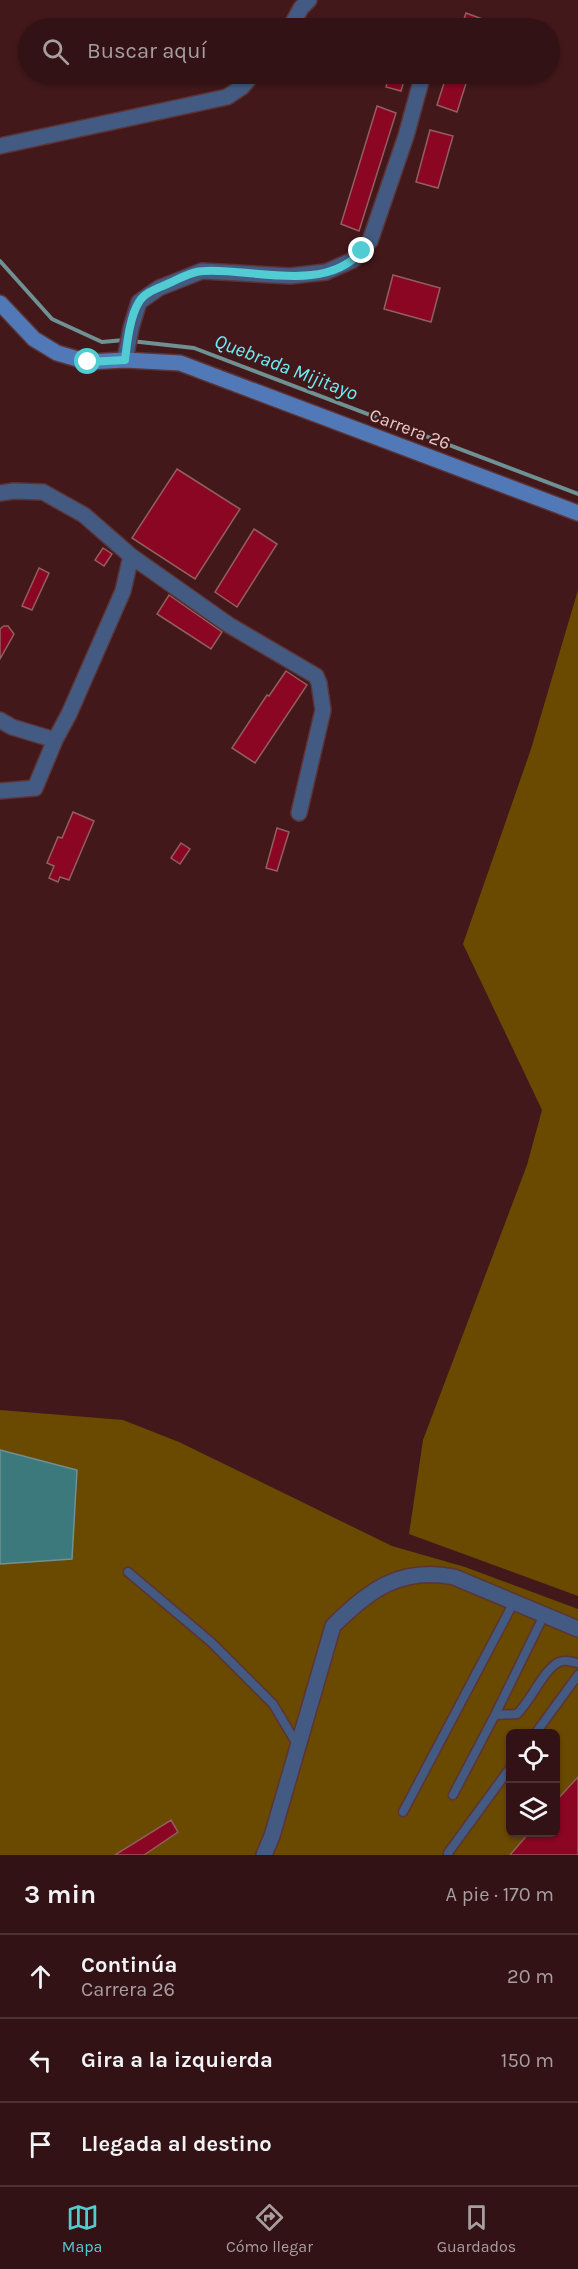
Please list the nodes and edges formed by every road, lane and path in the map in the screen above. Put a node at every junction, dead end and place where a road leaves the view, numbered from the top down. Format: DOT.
graph roads {
  1 [pos="309,0"];
  2 [pos="296,18"];
  3 [pos="245,84"];
  4 [pos="420,84"];
  5 [pos="0,146"];
  6 [pos="0,303"];
  7 [pos="125,360"];
  8 [pos="0,493"];
  9 [pos="578,513"];
  10 [pos="131,556"];
  11 [pos="0,720"];
  12 [pos="55,740"];
  13 [pos="0,792"];
  14 [pos="298,813"];
  15 [pos="128,1572"];
  16 [pos="514,1602"];
  17 [pos="544,1615"];
  18 [pos="578,1629"];
  19 [pos="578,1663"];
  20 [pos="578,1675"];
  21 [pos="495,1715"];
  22 [pos="540,1729"];
  23 [pos="299,1746"];
  24 [pos="506,1773"];
  25 [pos="453,1795"];
  26 [pos="403,1812"];
  27 [pos="448,1853"];
  28 [pos="264,1855"];
  1 -- 2 [label="street"];
  3 -- 5 [label="street"];
  4 -- 7 [label="street"];
  6 -- 7 [label="street, Carrera 26"];
  7 -- 9 [label="street, Carrera 26"];
  8 -- 10 [label="street"];
  10 -- 12 [label="street"];
  10 -- 14 [label="street"];
  11 -- 12 [label="street"];
  12 -- 13 [label="street"];
  15 -- 23 [label="lane"];
  16 -- 17 [label="street"];
  16 -- 23 [label="street"];
  16 -- 26 [label="lane"];
  17 -- 18 [label="street"];
  17 -- 21 [label="lane"];
  19 -- 21 [label="lane"];
  20 -- 22 [label="lane"];
  21 -- 25 [label="lane"];
  23 -- 28 [label="street"];
  24 -- 27 [label="lane"];
}
